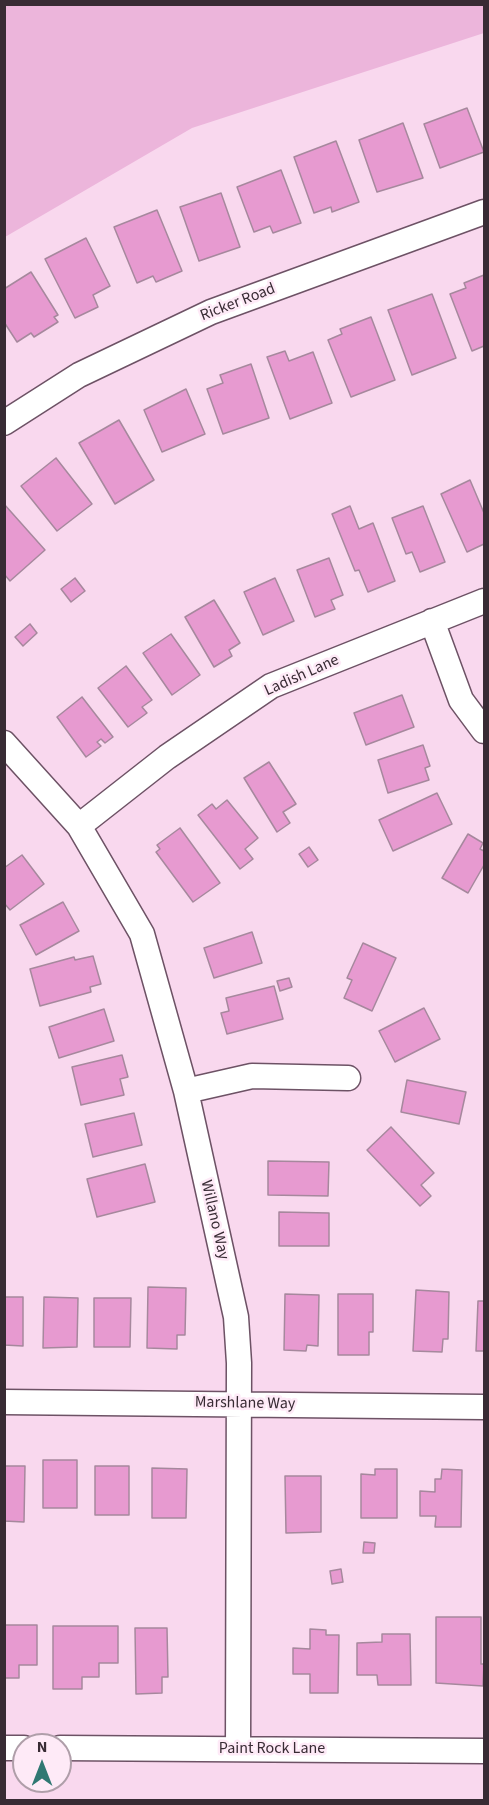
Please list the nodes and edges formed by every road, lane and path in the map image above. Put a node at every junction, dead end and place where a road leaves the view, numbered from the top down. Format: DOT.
graph roads {
  1 [pos="484,212"];
  2 [pos="4,423"];
  3 [pos="484,601"];
  4 [pos="432,621"];
  5 [pos="484,731"];
  6 [pos="4,743"];
  7 [pos="79,826"];
  8 [pos="348,1078"];
  9 [pos="186,1091"];
  10 [pos="4,1402"];
  11 [pos="238,1403"];
  12 [pos="484,1407"];
  13 [pos="72,1748"];
  14 [pos="238,1749"];
  15 [pos="484,1751"];
  1 -- 2 [label="street, Ricker Road"];
  3 -- 4 [label="street, Ladish Lane"];
  4 -- 5 [label="street"];
  4 -- 7 [label="street, Ladish Lane"];
  6 -- 7 [label="street, Willano Way"];
  7 -- 9 [label="street, Willano Way"];
  8 -- 9 [label="street"];
  9 -- 11 [label="street, Willano Way"];
  10 -- 11 [label="street, Marshlane Way"];
  11 -- 12 [label="street, Marshlane Way"];
  11 -- 14 [label="street, Willano Way"];
  13 -- 14 [label="street, Paint Rock Lane"];
  14 -- 15 [label="street, Paint Rock Lane"];
}
